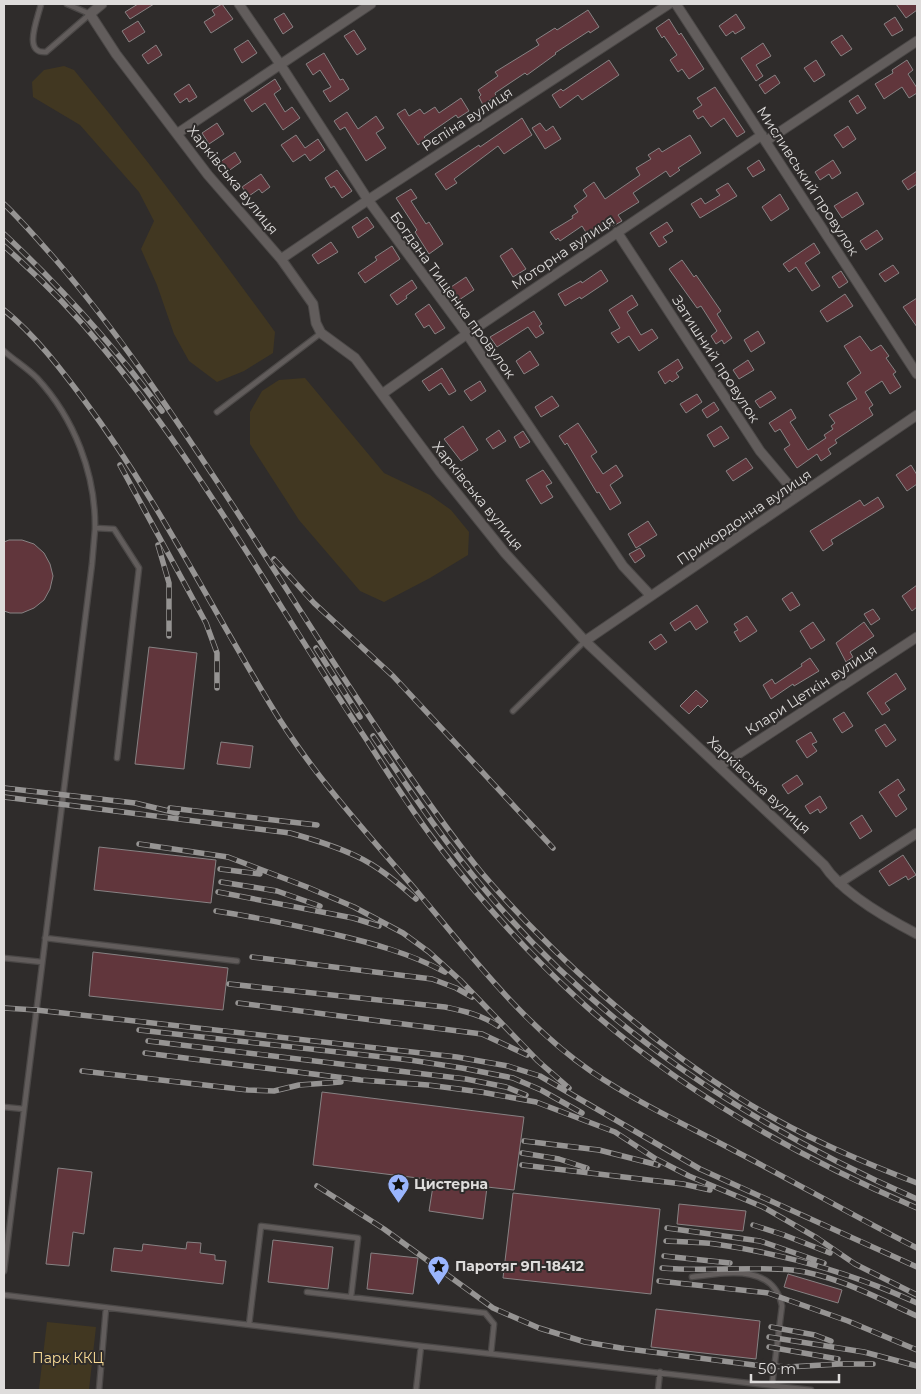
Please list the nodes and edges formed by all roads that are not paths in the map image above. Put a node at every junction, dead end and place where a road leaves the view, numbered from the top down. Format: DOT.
graph roads {
  1 [pos="41,4"];
  2 [pos="67,4"];
  3 [pos="102,4"];
  4 [pos="239,4"];
  5 [pos="370,4"];
  6 [pos="669,4"];
  7 [pos="676,4"];
  8 [pos="90,14"];
  9 [pos="916,44"];
  10 [pos="280,64"];
  11 [pos="178,134"];
  12 [pos="764,138"];
  13 [pos="368,200"];
  14 [pos="618,232"];
  15 [pos="281,259"];
  16 [pos="321,333"];
  17 [pos="467,334"];
  18 [pos="4,352"];
  19 [pos="917,374"];
  20 [pos="382,394"];
  21 [pos="217,412"];
  22 [pos="917,415"];
  23 [pos="798,496"];
  24 [pos="95,528"];
  25 [pos="651,596"];
  26 [pos="917,637"];
  27 [pos="585,641"];
  28 [pos="513,711"];
  29 [pos="117,758"];
  30 [pos="720,766"];
  31 [pos="917,832"];
  32 [pos="839,883"];
  33 [pos="917,934"];
  34 [pos="45,938"];
  35 [pos="4,958"];
  36 [pos="237,961"];
  37 [pos="42,962"];
  38 [pos="4,1107"];
  39 [pos="24,1109"];
  40 [pos="6,1240"];
  41 [pos="4,1271"];
  42 [pos="692,1277"];
  43 [pos="307,1292"];
  44 [pos="4,1295"];
  45 [pos="351,1297"];
  46 [pos="106,1308"];
  47 [pos="249,1325"];
  48 [pos="421,1346"];
  49 [pos="491,1354"];
  50 [pos="660,1372"];
  51 [pos="772,1385"];
  52 [pos="99,1390"];
  53 [pos="416,1390"];
  54 [pos="658,1390"];
  55 [pos="812,1390"];
  1 -- 8 [label="lane"];
  2 -- 8 [label="lane"];
  3 -- 8 [label="street"];
  4 -- 10 [label="street, Богдана Тищенка провулок"];
  5 -- 10 [label="street"];
  6 -- 13 [label="street, Рєпіна вулиця"];
  7 -- 12 [label="street, Мисливський провулок"];
  8 -- 11 [label="street, Харківська вулиця"];
  9 -- 12 [label="street, Моторна вулиця"];
  10 -- 11 [label="street"];
  10 -- 13 [label="street, Богдана Тищенка провулок"];
  11 -- 15 [label="street, Харківська вулиця"];
  12 -- 14 [label="street, Моторна вулиця"];
  12 -- 19 [label="street, Мисливський провулок"];
  13 -- 15 [label="street, Рєпіна вулиця"];
  13 -- 17 [label="street, Богдана Тищенка провулок"];
  14 -- 17 [label="street, Моторна вулиця"];
  14 -- 23 [label="street, Затишний провулок"];
  15 -- 16 [label="street, Харківська вулиця"];
  16 -- 20 [label="street, Харківська вулиця"];
  16 -- 21 [label="lane"];
  17 -- 20 [label="street, Моторна вулиця"];
  17 -- 25 [label="street, Богдана Тищенка провулок"];
  18 -- 24 [label="lane"];
  20 -- 27 [label="street, Харківська вулиця"];
  22 -- 23 [label="street, Прикордонна вулиця"];
  23 -- 25 [label="street, Прикордонна вулиця"];
  24 -- 29 [label="lane"];
  24 -- 34 [label="lane"];
  25 -- 27 [label="street, Прикордонна вулиця"];
  26 -- 30 [label="street, Клари Цеткін вулиця"];
  27 -- 28 [label="lane"];
  27 -- 30 [label="street, Харківська вулиця"];
  30 -- 32 [label="street, Харківська вулиця"];
  31 -- 32 [label="street"];
  32 -- 33 [label="street, Харківська вулиця"];
  34 -- 36 [label="lane"];
  34 -- 37 [label="lane"];
  35 -- 37 [label="lane"];
  37 -- 39 [label="lane"];
  38 -- 39 [label="lane"];
  39 -- 40 [label="lane"];
  40 -- 41 [label="lane"];
  42 -- 51 [label="lane"];
  43 -- 45 [label="lane"];
  44 -- 46 [label="lane"];
  45 -- 47 [label="lane"];
  45 -- 49 [label="lane"];
  46 -- 47 [label="lane"];
  46 -- 52 [label="lane"];
  47 -- 48 [label="lane"];
  48 -- 49 [label="lane"];
  48 -- 53 [label="lane"];
  49 -- 50 [label="lane"];
  50 -- 51 [label="lane"];
  50 -- 54 [label="lane"];
  51 -- 55 [label="lane"];
}
